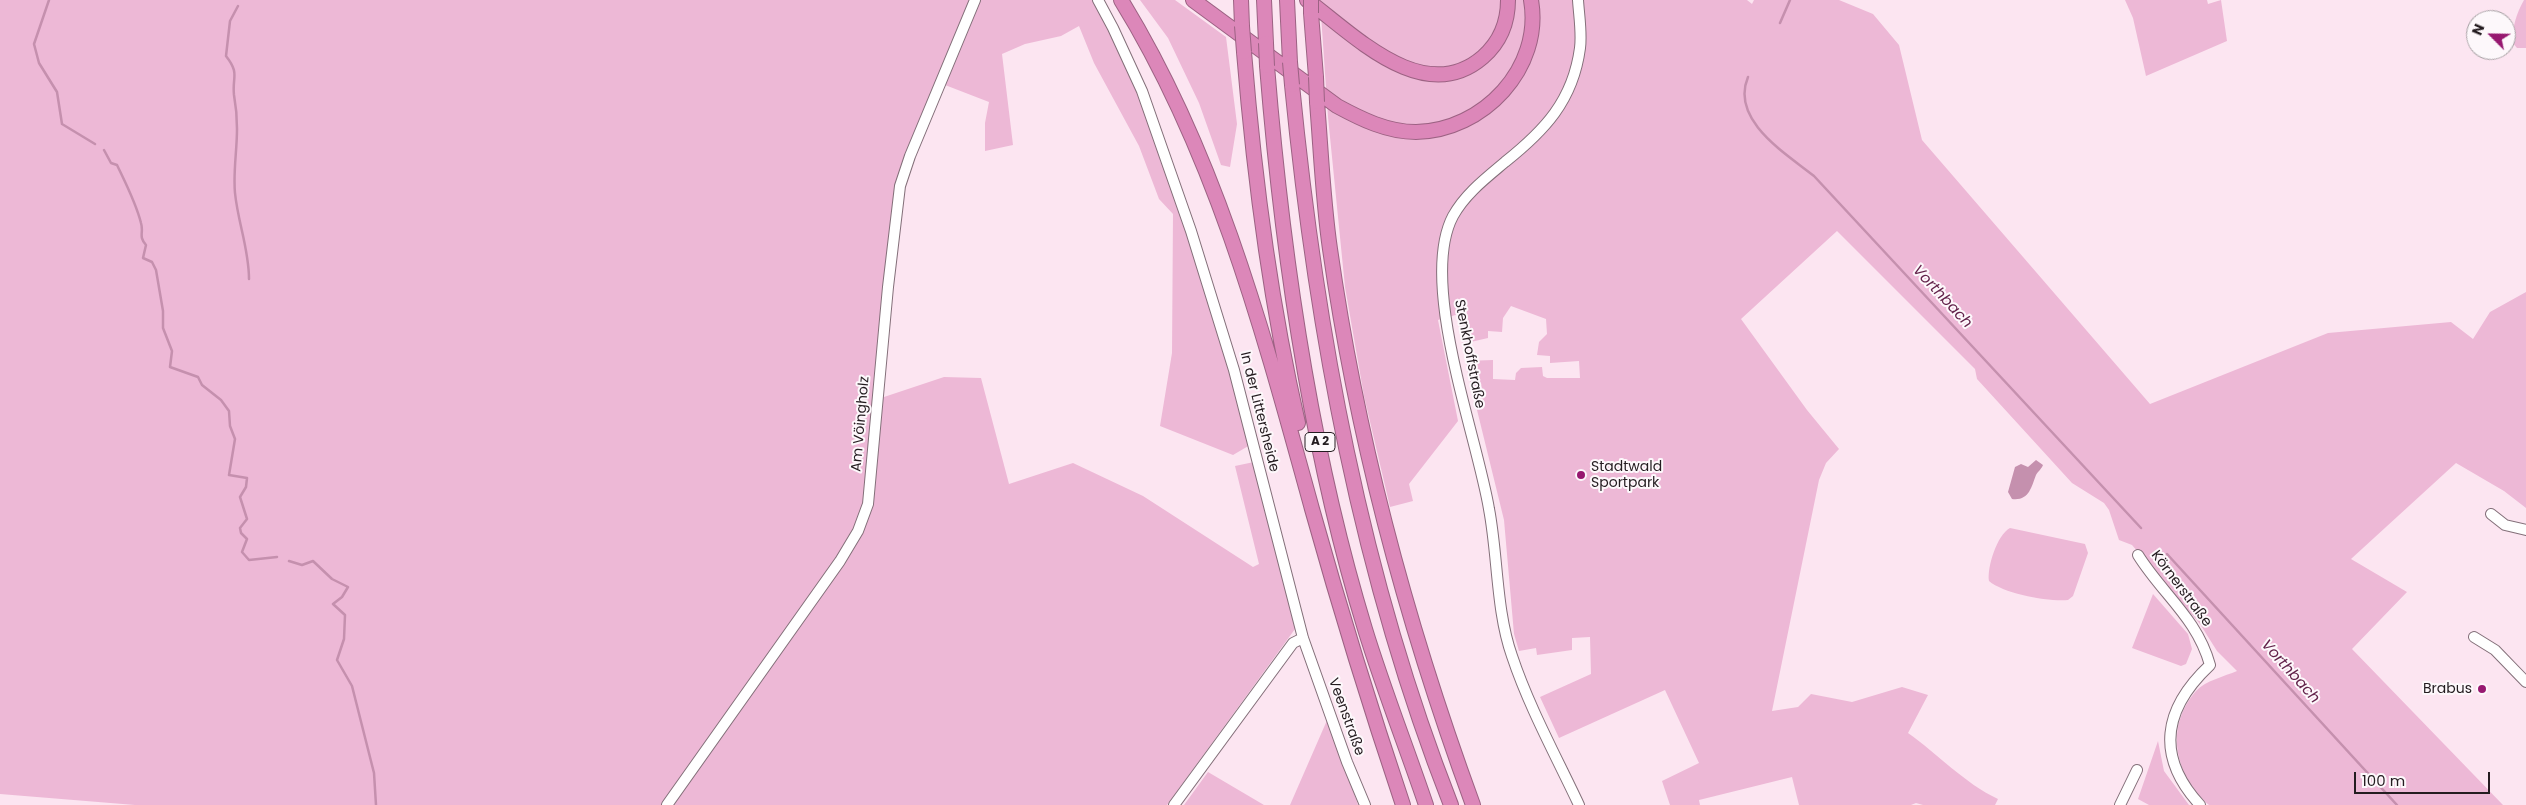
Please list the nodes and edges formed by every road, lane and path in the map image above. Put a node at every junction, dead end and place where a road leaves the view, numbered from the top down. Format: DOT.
graph roads {
  1 [pos="975,0"];
  2 [pos="1098,0"];
  3 [pos="1122,0"];
  4 [pos="1193,0"];
  5 [pos="1241,0"];
  6 [pos="1264,0"];
  7 [pos="1287,0"];
  8 [pos="1508,0"];
  9 [pos="1531,0"];
  10 [pos="1578,0"];
  11 [pos="1310,4"];
  12 [pos="1336,400"];
  13 [pos="1383,511"];
  14 [pos="2491,514"];
  15 [pos="2526,530"];
  16 [pos="2138,555"];
  17 [pos="1340,607"];
  18 [pos="2474,637"];
  19 [pos="1304,638"];
  20 [pos="2526,682"];
  21 [pos="2137,770"];
  22 [pos="667,805"];
  23 [pos="1174,805"];
  24 [pos="1365,805"];
  25 [pos="1403,805"];
  26 [pos="1426,805"];
  27 [pos="1451,805"];
  28 [pos="1473,805"];
  29 [pos="1578,805"];
  30 [pos="2120,805"];
  31 [pos="2200,805"];
  1 -- 22 [label="street, Am Vöingholz"];
  2 -- 19 [label="street, In der Littersheide"];
  3 -- 17 [label="highway"];
  4 -- 9 [label="highway"];
  5 -- 17 [label="highway, bridge"];
  6 -- 26 [label="highway, A 2, bridge"];
  7 -- 12 [label="highway, A 2, bridge"];
  8 -- 11 [label="highway"];
  10 -- 29 [label="street, Stenkhoffstraße"];
  11 -- 13 [label="highway, bridge"];
  12 -- 13 [label="highway"];
  12 -- 27 [label="highway, A 2"];
  13 -- 28 [label="highway"];
  14 -- 15 [label="street"];
  16 -- 31 [label="street, Körnerstraße"];
  17 -- 25 [label="highway"];
  18 -- 20 [label="street"];
  19 -- 23 [label="street"];
  19 -- 24 [label="street, Veenstraße"];
  21 -- 30 [label="street"];
}
